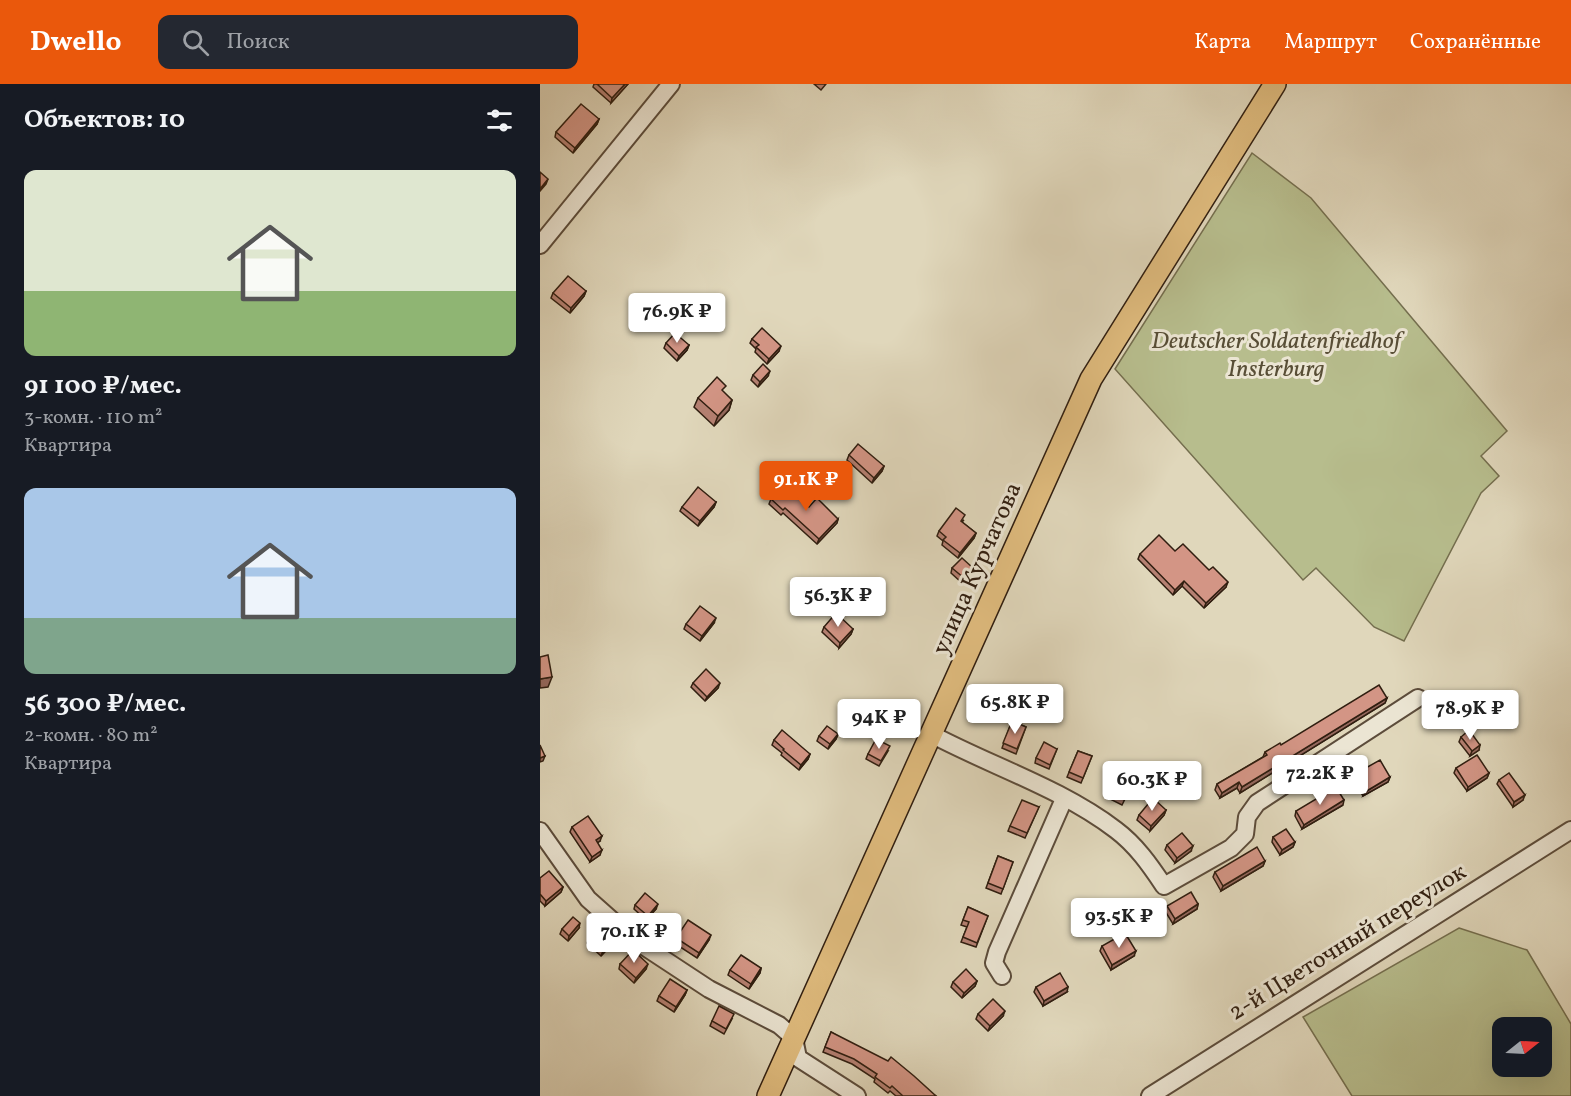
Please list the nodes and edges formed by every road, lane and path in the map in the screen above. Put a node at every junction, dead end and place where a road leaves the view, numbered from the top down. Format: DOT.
graph roads {
  1 [pos="671,84"];
  2 [pos="1275,84"];
  3 [pos="540,245"];
  4 [pos="1418,698"];
  5 [pos="931,735"];
  6 [pos="1064,799"];
  7 [pos="1571,830"];
  8 [pos="540,831"];
  9 [pos="1002,976"];
  10 [pos="794,1038"];
  11 [pos="768,1096"];
  12 [pos="857,1096"];
  13 [pos="1150,1096"];
  1 -- 3 [label="street"];
  2 -- 5 [label="main road, улица Курчатова"];
  4 -- 6 [label="street"];
  5 -- 6 [label="street"];
  5 -- 10 [label="main road, улица Курчатова"];
  6 -- 9 [label="street"];
  7 -- 13 [label="street, 2-й Цветочный переулок"];
  8 -- 10 [label="street"];
  10 -- 11 [label="main road, улица Курчатова"];
  10 -- 12 [label="street"];
}
